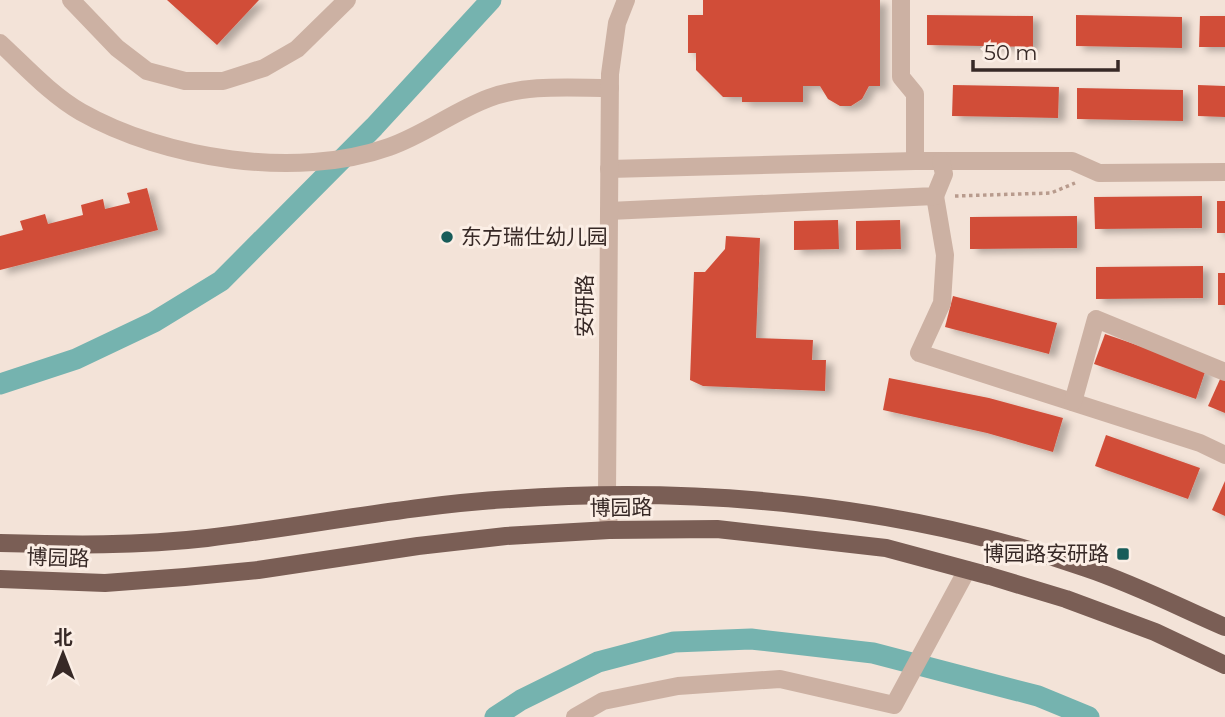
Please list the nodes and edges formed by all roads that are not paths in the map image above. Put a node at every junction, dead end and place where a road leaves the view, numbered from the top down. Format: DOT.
graph roads {
  1 [pos="71,0"];
  2 [pos="346,0"];
  3 [pos="626,0"];
  4 [pos="901,0"];
  5 [pos="0,43"];
  6 [pos="610,88"];
  7 [pos="915,161"];
  8 [pos="941,161"];
  9 [pos="609,169"];
  10 [pos="1225,172"];
  11 [pos="935,196"];
  12 [pos="609,211"];
  13 [pos="1225,372"];
  14 [pos="1073,402"];
  15 [pos="1225,455"];
  16 [pos="607,494"];
  17 [pos="609,530"];
  18 [pos="0,543"];
  19 [pos="967,570"];
  20 [pos="0,579"];
  21 [pos="1225,627"];
  22 [pos="1225,664"];
  23 [pos="575,717"];
  1 -- 2 [label="street"];
  3 -- 6 [label="street, 安研路"];
  4 -- 7 [label="street"];
  5 -- 6 [label="street"];
  6 -- 9 [label="street, 安研路"];
  7 -- 8 [label="street"];
  7 -- 9 [label="street"];
  8 -- 10 [label="street"];
  8 -- 11 [label="street"];
  9 -- 12 [label="street, 安研路"];
  11 -- 12 [label="street"];
  11 -- 14 [label="street"];
  12 -- 16 [label="street, 安研路"];
  13 -- 14 [label="street"];
  14 -- 15 [label="street"];
  16 -- 17 [label="street, 安研路"];
  16 -- 18 [label="main road, 博园路"];
  16 -- 21 [label="main road, 博园路"];
  17 -- 19 [label="main road, 博园路"];
  17 -- 20 [label="main road, 博园路"];
  19 -- 22 [label="main road, 博园路"];
  19 -- 23 [label="street"];
}
